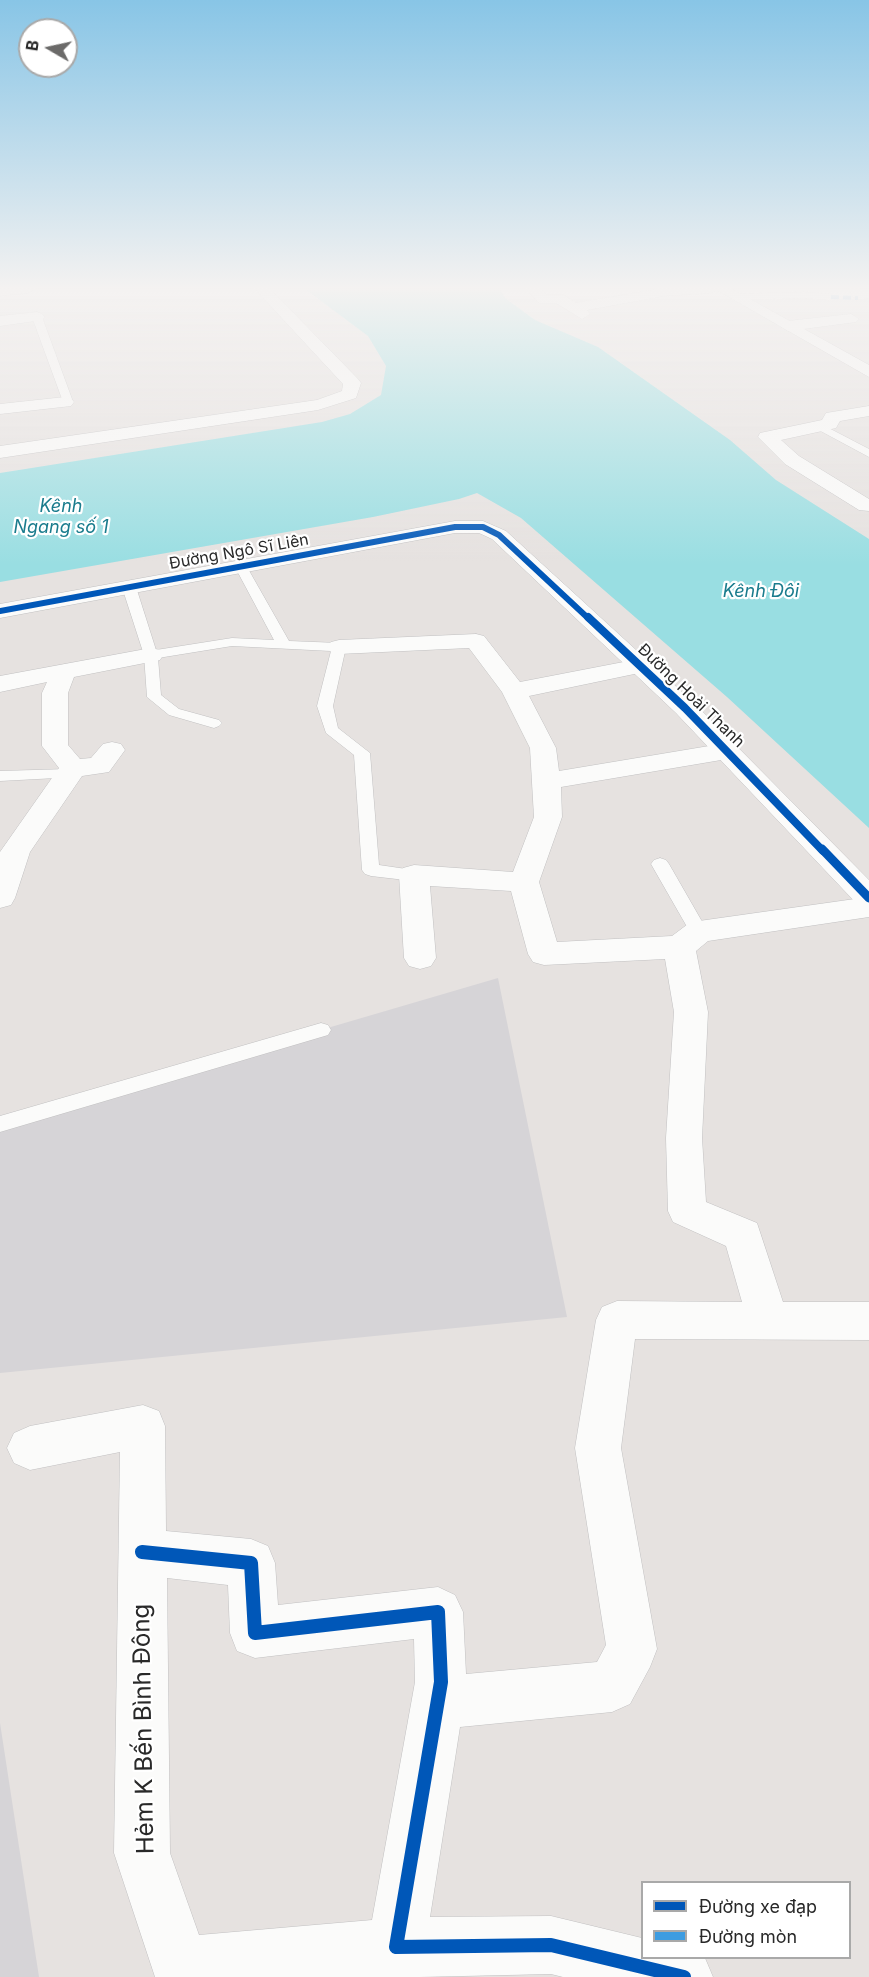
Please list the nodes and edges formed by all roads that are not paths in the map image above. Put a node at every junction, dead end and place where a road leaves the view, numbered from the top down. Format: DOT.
graph roads {
  1 [pos="61,381"];
  2 [pos="350,381"];
  3 [pos="66,402"];
  4 [pos="0,410"];
  5 [pos="869,411"];
  6 [pos="819,426"];
  7 [pos="0,452"];
  8 [pos="869,454"];
  9 [pos="864,500"];
  10 [pos="483,527"];
  11 [pos="241,567"];
  12 [pos="129,587"];
  13 [pos="0,611"];
  14 [pos="284,645"];
  15 [pos="339,647"];
  16 [pos="151,656"];
  17 [pos="639,666"];
  18 [pos="64,671"];
  19 [pos="0,684"];
  20 [pos="514,691"];
  21 [pos="214,723"];
  22 [pos="112,750"];
  23 [pos="727,751"];
  24 [pos="71,771"];
  25 [pos="0,776"];
  26 [pos="547,781"];
  27 [pos="660,864"];
  28 [pos="414,874"];
  29 [pos="524,882"];
  30 [pos="0,898"];
  31 [pos="869,898"];
  32 [pos="869,907"];
  33 [pos="689,940"];
  34 [pos="420,958"];
  35 [pos="321,1030"];
  36 [pos="0,1124"];
  37 [pos="768,1321"];
  38 [pos="869,1321"];
  39 [pos="30,1448"];
  40 [pos="142,1552"];
  41 [pos="438,1703"];
  42 [pos="393,1962"];
  43 [pos="664,1975"];
  1 -- 3 [label="lane"];
  2 -- 7 [label="street"];
  3 -- 4 [label="street"];
  5 -- 6 [label="street"];
  6 -- 8 [label="lane"];
  6 -- 9 [label="street"];
  10 -- 11 [label="street, Đường Ngô Sĩ Liên"];
  10 -- 17 [label="street, Đường Hoài Thanh"];
  11 -- 12 [label="street, Đường Ngô Sĩ Liên"];
  11 -- 14 [label="lane"];
  12 -- 13 [label="street, Đường Ngô Sĩ Liên"];
  12 -- 16 [label="lane"];
  14 -- 15 [label="lane"];
  14 -- 16 [label="lane"];
  15 -- 20 [label="street"];
  15 -- 28 [label="lane"];
  16 -- 18 [label="street"];
  16 -- 21 [label="lane"];
  17 -- 20 [label="street"];
  17 -- 23 [label="street, Đường Hoài Thanh"];
  18 -- 19 [label="street"];
  18 -- 24 [label="street"];
  20 -- 26 [label="street"];
  22 -- 24 [label="street"];
  23 -- 26 [label="street"];
  23 -- 31 [label="street, Đường Hoài Thanh"];
  24 -- 25 [label="lane"];
  24 -- 30 [label="street"];
  26 -- 29 [label="street"];
  27 -- 33 [label="lane"];
  28 -- 29 [label="street"];
  28 -- 34 [label="street"];
  29 -- 33 [label="street"];
  32 -- 33 [label="street"];
  33 -- 37 [label="street"];
  35 -- 36 [label="lane"];
  37 -- 38 [label="street"];
  37 -- 41 [label="street"];
  39 -- 40 [label="street, Hẻm K Bến Bình Đông"];
  40 -- 41 [label="street"];
  40 -- 42 [label="street, Hẻm K Bến Bình Đông"];
  41 -- 42 [label="street"];
  42 -- 43 [label="street"];
}
